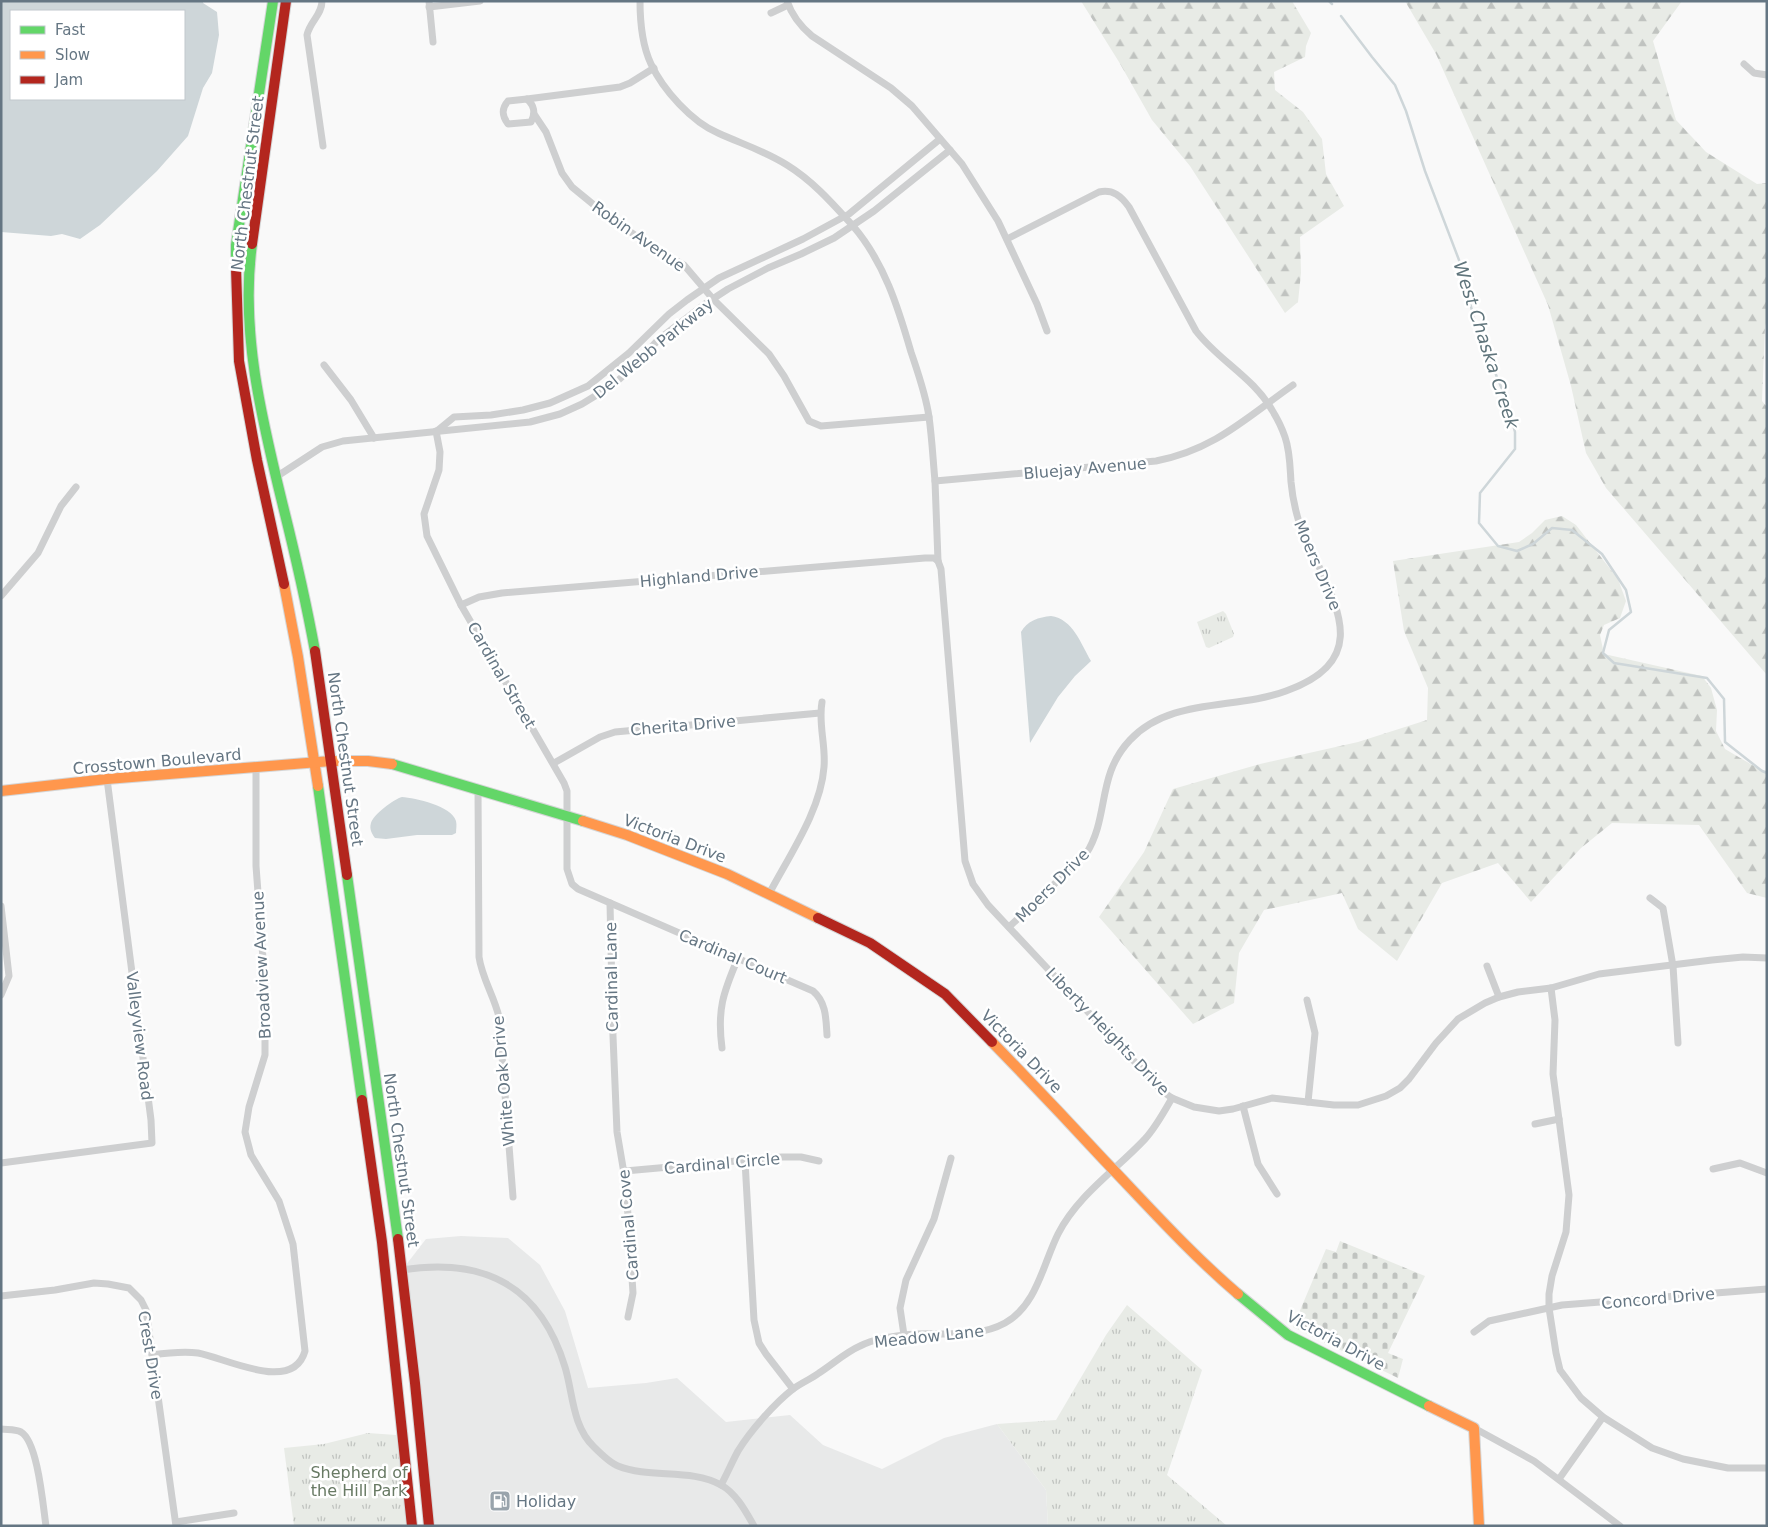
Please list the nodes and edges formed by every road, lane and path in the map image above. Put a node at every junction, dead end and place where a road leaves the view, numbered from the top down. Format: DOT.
graph roads {
  1 [pos="273,1"];
  2 [pos="286,1"];
  3 [pos="322,1"];
  4 [pos="480,1"];
  5 [pos="640,1"];
  6 [pos="788,3"];
  7 [pos="429,4"];
  8 [pos="771,13"];
  9 [pos="433,42"];
  10 [pos="1744,64"];
  11 [pos="654,68"];
  12 [pos="1767,75"];
  13 [pos="527,99"];
  14 [pos="534,114"];
  15 [pos="940,140"];
  16 [pos="323,146"];
  17 [pos="950,150"];
  18 [pos="843,218"];
  19 [pos="852,226"];
  20 [pos="1007,239"];
  21 [pos="704,288"];
  22 [pos="713,299"];
  23 [pos="1047,331"];
  24 [pos="324,365"];
  25 [pos="1293,386"];
  26 [pos="1268,404"];
  27 [pos="929,418"];
  28 [pos="436,431"];
  29 [pos="374,438"];
  30 [pos="276,477"];
  31 [pos="935,481"];
  32 [pos="76,487"];
  33 [pos="938,561"];
  34 [pos="1,596"];
  35 [pos="461,605"];
  36 [pos="822,702"];
  37 [pos="820,713"];
  38 [pos="331,761"];
  39 [pos="315,763"];
  40 [pos="554,763"];
  41 [pos="256,768"];
  42 [pos="107,779"];
  43 [pos="478,789"];
  44 [pos="1,791"];
  45 [pos="567,817"];
  46 [pos="769,894"];
  47 [pos="1650,898"];
  48 [pos="610,903"];
  49 [pos="1,906"];
  50 [pos="1009,927"];
  51 [pos="738,958"];
  52 [pos="1767,958"];
  53 [pos="1487,966"];
  54 [pos="1673,966"];
  55 [pos="1551,988"];
  56 [pos="1,995"];
  57 [pos="1499,997"];
  58 [pos="1306,1000"];
  59 [pos="827,1035"];
  60 [pos="1678,1043"];
  61 [pos="722,1048"];
  62 [pos="1172,1098"];
  63 [pos="1308,1102"];
  64 [pos="1244,1106"];
  65 [pos="1559,1119"];
  66 [pos="1535,1124"];
  67 [pos="617,1132"];
  68 [pos="951,1158"];
  69 [pos="745,1161"];
  70 [pos="819,1162"];
  71 [pos="1,1163"];
  72 [pos="1113,1169"];
  73 [pos="1713,1169"];
  74 [pos="625,1171"];
  75 [pos="1767,1173"];
  76 [pos="1277,1194"];
  77 [pos="513,1197"];
  78 [pos="402,1270"];
  79 [pos="1767,1289"];
  80 [pos="1,1296"];
  81 [pos="1549,1308"];
  82 [pos="628,1317"];
  83 [pos="1474,1332"];
  84 [pos="904,1335"];
  85 [pos="152,1354"];
  86 [pos="793,1388"];
  87 [pos="1603,1417"];
  88 [pos="1474,1428"];
  89 [pos="1,1429"];
  90 [pos="1767,1468"];
  91 [pos="1559,1479"];
  92 [pos="721,1485"];
  93 [pos="234,1514"];
  94 [pos="176,1524"];
  95 [pos="46,1526"];
  96 [pos="412,1526"];
  97 [pos="429,1526"];
  98 [pos="754,1526"];
  99 [pos="1479,1526"];
  100 [pos="1620,1526"];
  1 -- 39 [label="main road, North Chestnut Street"];
  2 -- 30 [label="main road, North Chestnut Street"];
  3 -- 16 [label="street"];
  4 -- 7 [label="street"];
  5 -- 11 [label="street"];
  6 -- 8 [label="street"];
  6 -- 15 [label="street"];
  7 -- 9 [label="street"];
  10 -- 12 [label="street"];
  11 -- 13 [label="street"];
  11 -- 18 [label="street"];
  13 -- 14 [label="street"];
  13 -- 14 [label="street"];
  14 -- 21 [label="street, Robin Avenue"];
  15 -- 17 [label="street"];
  15 -- 18 [label="street, Del Webb Parkway"];
  17 -- 19 [label="street, Del Webb Parkway"];
  17 -- 20 [label="street"];
  18 -- 19 [label="street"];
  18 -- 21 [label="street, Del Webb Parkway"];
  19 -- 22 [label="street, Del Webb Parkway"];
  19 -- 27 [label="street"];
  20 -- 23 [label="street"];
  20 -- 26 [label="street, Moers Drive"];
  21 -- 22 [label="street, Robin Avenue"];
  21 -- 28 [label="street, Del Webb Parkway"];
  22 -- 27 [label="street, Robin Avenue"];
  22 -- 28 [label="street, Del Webb Parkway"];
  24 -- 29 [label="street"];
  25 -- 26 [label="street, Bluejay Avenue"];
  26 -- 31 [label="street, Bluejay Avenue"];
  26 -- 50 [label="street, Moers Drive"];
  27 -- 31 [label="street"];
  28 -- 29 [label="street, Del Webb Parkway"];
  28 -- 35 [label="street, Cardinal Street"];
  29 -- 30 [label="street, Del Webb Parkway"];
  30 -- 38 [label="main road, North Chestnut Street"];
  31 -- 33 [label="street"];
  32 -- 34 [label="street"];
  33 -- 35 [label="street, Highland Drive"];
  33 -- 50 [label="street, Liberty Heights Drive"];
  35 -- 40 [label="street, Cardinal Street"];
  36 -- 37 [label="street"];
  37 -- 40 [label="street, Cherita Drive"];
  37 -- 46 [label="street"];
  38 -- 39 [label="main road, Victoria Drive"];
  38 -- 43 [label="main road, Victoria Drive"];
  38 -- 78 [label="main road, North Chestnut Street"];
  39 -- 41 [label="main road, Crosstown Boulevard"];
  39 -- 96 [label="main road, North Chestnut Street"];
  40 -- 45 [label="street, Cardinal Street"];
  41 -- 42 [label="main road, Crosstown Boulevard"];
  41 -- 85 [label="street, Broadview Avenue"];
  42 -- 44 [label="main road, Crosstown Boulevard"];
  42 -- 71 [label="street, Valleyview Road"];
  43 -- 45 [label="main road, Victoria Drive"];
  43 -- 77 [label="street, White Oak Drive"];
  45 -- 46 [label="main road, Victoria Drive"];
  45 -- 48 [label="street, Cardinal Lane"];
  46 -- 72 [label="main road, Victoria Drive"];
  47 -- 54 [label="street"];
  48 -- 51 [label="street, Cardinal Court"];
  48 -- 67 [label="street, Cardinal Lane"];
  49 -- 56 [label="street"];
  50 -- 62 [label="street, Liberty Heights Drive"];
  51 -- 59 [label="street, Cardinal Court"];
  51 -- 61 [label="street"];
  52 -- 54 [label="street, Liberty Heights Drive"];
  53 -- 57 [label="street"];
  54 -- 55 [label="street, Liberty Heights Drive"];
  54 -- 60 [label="street"];
  55 -- 57 [label="street, Liberty Heights Drive"];
  55 -- 65 [label="street"];
  57 -- 63 [label="street, Liberty Heights Drive"];
  58 -- 63 [label="street"];
  62 -- 64 [label="street, Liberty Heights Drive"];
  62 -- 72 [label="street, Meadow Lane"];
  63 -- 64 [label="street, Liberty Heights Drive"];
  64 -- 76 [label="street"];
  65 -- 66 [label="street"];
  65 -- 81 [label="street"];
  67 -- 74 [label="street, Cardinal Cove"];
  68 -- 84 [label="street"];
  69 -- 70 [label="street, Cardinal Circle"];
  69 -- 74 [label="street, Cardinal Circle"];
  69 -- 86 [label="street"];
  72 -- 84 [label="street, Meadow Lane"];
  72 -- 88 [label="main road, Victoria Drive"];
  73 -- 75 [label="street"];
  74 -- 82 [label="street, Cardinal Cove"];
  78 -- 92 [label="street"];
  78 -- 97 [label="main road, North Chestnut Street"];
  79 -- 81 [label="street, Concord Drive"];
  80 -- 85 [label="street, Crest Drive"];
  81 -- 83 [label="street, Concord Drive"];
  81 -- 87 [label="street"];
  84 -- 86 [label="street, Meadow Lane"];
  85 -- 94 [label="street, Crest Drive"];
  86 -- 92 [label="street, Meadow Lane"];
  87 -- 90 [label="street"];
  87 -- 91 [label="street"];
  88 -- 91 [label="street, Victoria Drive"];
  88 -- 99 [label="main road"];
  89 -- 95 [label="street"];
  91 -- 100 [label="street, Victoria Drive"];
  92 -- 98 [label="street"];
  93 -- 94 [label="street"];
}
